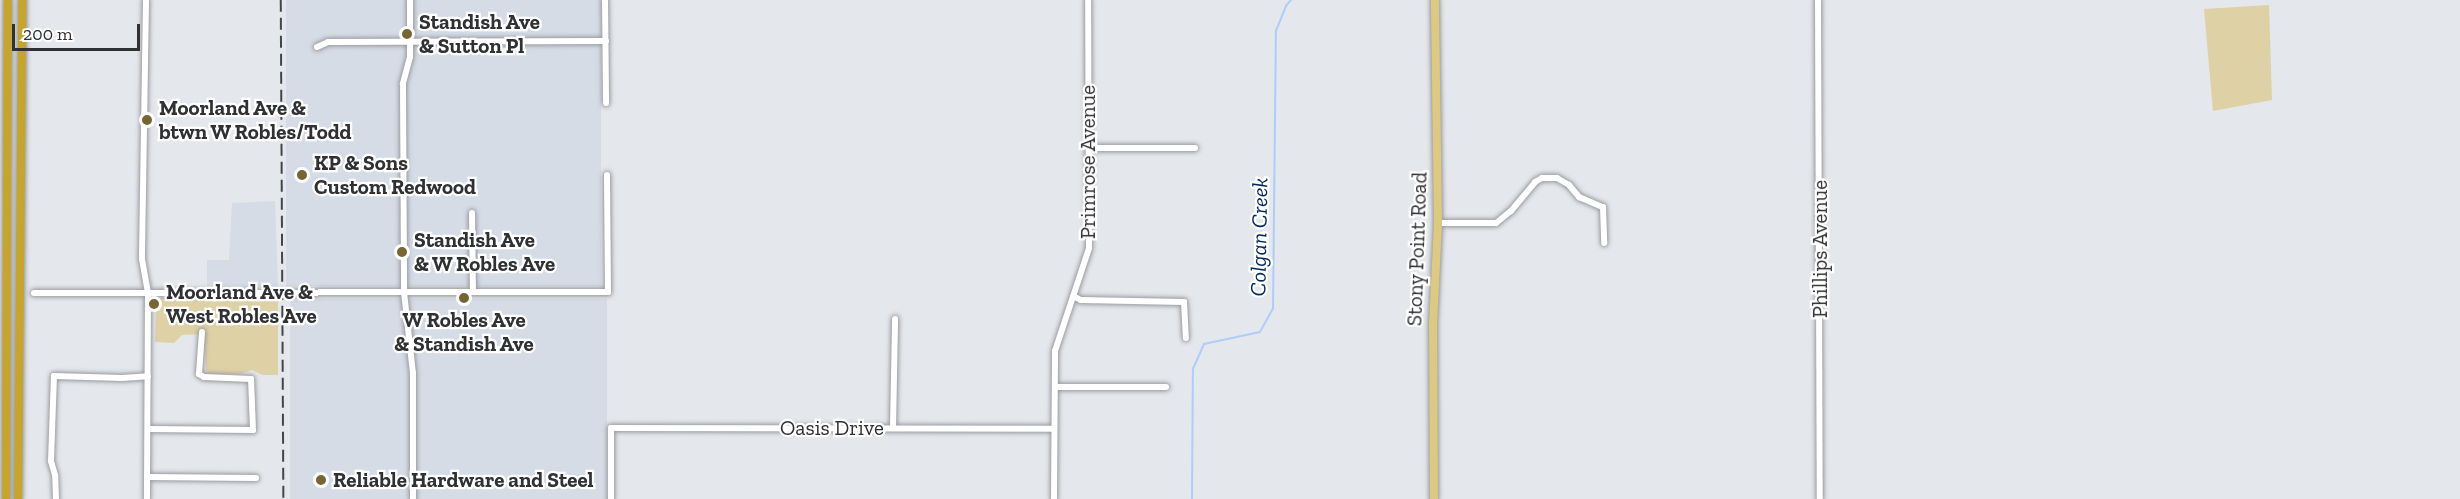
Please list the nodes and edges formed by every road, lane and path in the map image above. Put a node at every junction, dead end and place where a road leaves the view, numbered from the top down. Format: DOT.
graph roads {
  1 [pos="8,0"];
  2 [pos="22,0"];
  3 [pos="146,0"];
  4 [pos="410,0"];
  5 [pos="605,0"];
  6 [pos="1088,0"];
  7 [pos="1435,0"];
  8 [pos="1818,0"];
  9 [pos="606,41"];
  10 [pos="410,42"];
  11 [pos="317,47"];
  12 [pos="606,103"];
  13 [pos="1089,148"];
  14 [pos="1195,148"];
  15 [pos="607,175"];
  16 [pos="472,213"];
  17 [pos="1438,223"];
  18 [pos="1604,243"];
  19 [pos="404,292"];
  20 [pos="473,292"];
  21 [pos="33,293"];
  22 [pos="148,294"];
  23 [pos="1073,296"];
  24 [pos="895,319"];
  25 [pos="201,332"];
  26 [pos="1186,338"];
  27 [pos="148,376"];
  28 [pos="1055,387"];
  29 [pos="1166,387"];
  30 [pos="893,428"];
  31 [pos="148,429"];
  32 [pos="1054,429"];
  33 [pos="147,477"];
  34 [pos="256,478"];
  35 [pos="6,499"];
  36 [pos="18,499"];
  37 [pos="56,499"];
  38 [pos="147,499"];
  39 [pos="413,499"];
  40 [pos="611,499"];
  41 [pos="1054,499"];
  42 [pos="1434,499"];
  43 [pos="1820,499"];
  1 -- 35 [label="highway"];
  2 -- 36 [label="highway"];
  3 -- 22 [label="street"];
  4 -- 10 [label="street"];
  5 -- 9 [label="street"];
  6 -- 13 [label="street, Primrose Avenue"];
  7 -- 17 [label="main road, Stony Point Road"];
  8 -- 43 [label="street, Phillips Avenue"];
  9 -- 10 [label="street"];
  9 -- 12 [label="street"];
  10 -- 11 [label="street"];
  10 -- 19 [label="street"];
  13 -- 14 [label="street"];
  13 -- 23 [label="street, Primrose Avenue"];
  15 -- 20 [label="street"];
  16 -- 20 [label="street"];
  17 -- 18 [label="street"];
  17 -- 42 [label="main road, Stony Point Road"];
  19 -- 20 [label="street"];
  19 -- 22 [label="street"];
  19 -- 39 [label="street"];
  21 -- 22 [label="street"];
  22 -- 27 [label="street"];
  23 -- 26 [label="street"];
  23 -- 28 [label="street, Primrose Avenue"];
  24 -- 30 [label="street"];
  25 -- 31 [label="street"];
  27 -- 31 [label="street"];
  27 -- 37 [label="street"];
  28 -- 29 [label="street"];
  28 -- 32 [label="street, Primrose Avenue"];
  30 -- 32 [label="street, Oasis Drive"];
  30 -- 40 [label="street, Oasis Drive"];
  31 -- 33 [label="street"];
  32 -- 41 [label="street, Primrose Avenue"];
  33 -- 34 [label="street"];
  33 -- 38 [label="street"];
}
